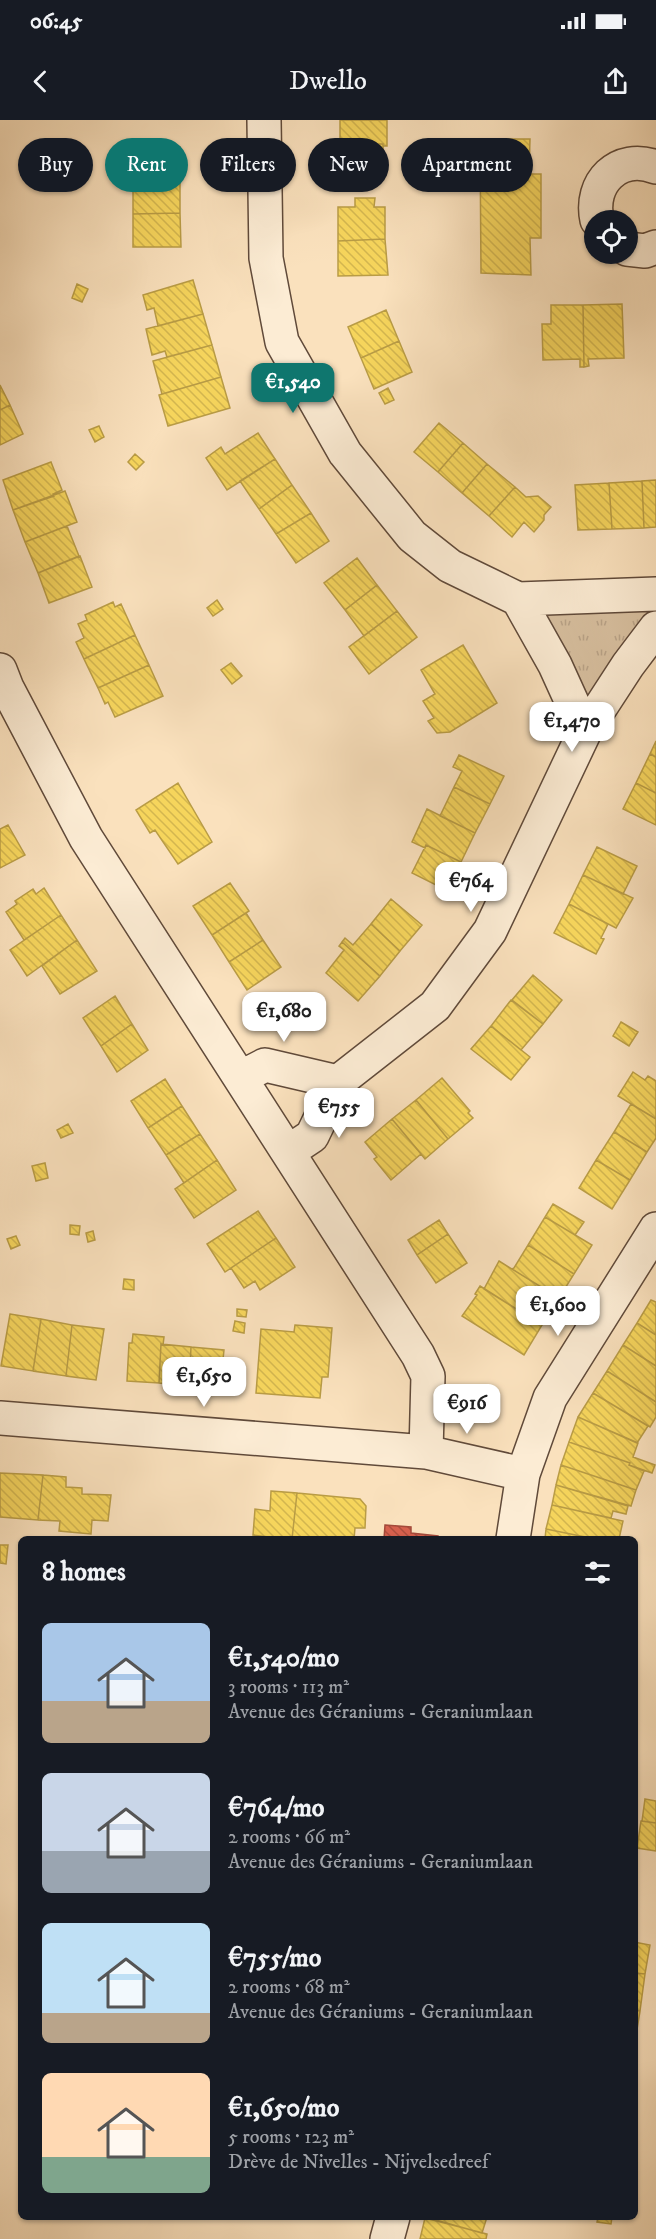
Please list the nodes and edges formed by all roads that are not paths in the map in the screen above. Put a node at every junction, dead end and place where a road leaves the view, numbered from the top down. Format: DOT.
graph roads {
  1 [pos="264,120"];
  2 [pos="656,166"];
  3 [pos="595,210"];
  4 [pos="656,247"];
  5 [pos="638,250"];
  6 [pos="656,594"];
  7 [pos="518,599"];
  8 [pos="656,628"];
  9 [pos="0,670"];
  10 [pos="585,731"];
  11 [pos="240,1078"];
  12 [pos="338,1082"];
  13 [pos="288,1152"];
  14 [pos="656,1229"];
  15 [pos="0,1418"];
  16 [pos="426,1452"];
  17 [pos="522,1474"];
  18 [pos="513,1536"];
  19 [pos="392,2220"];
  20 [pos="387,2239"];
  1 -- 7 [label="street"];
  2 -- 3 [label="street"];
  4 -- 5 [label="street"];
  6 -- 7 [label="street"];
  7 -- 10 [label="street"];
  8 -- 10 [label="street"];
  9 -- 11 [label="street"];
  10 -- 12 [label="street"];
  11 -- 12 [label="street"];
  11 -- 13 [label="street"];
  12 -- 13 [label="street"];
  13 -- 16 [label="street"];
  14 -- 17 [label="street"];
  15 -- 16 [label="street"];
  16 -- 17 [label="street"];
  17 -- 18 [label="street"];
  19 -- 20 [label="street"];
}
